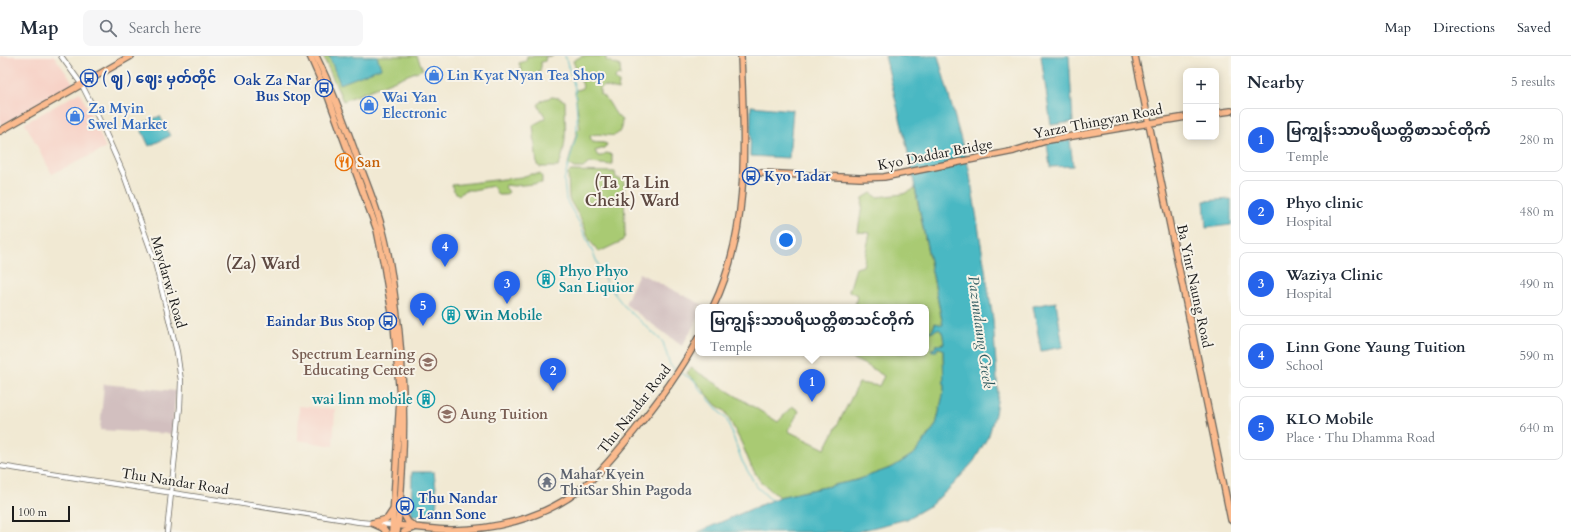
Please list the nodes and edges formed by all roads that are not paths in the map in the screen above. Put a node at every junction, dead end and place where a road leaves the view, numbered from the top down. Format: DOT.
graph roads {
  1 [pos="61,56"];
  2 [pos="131,56"];
  3 [pos="310,56"];
  4 [pos="316,56"];
  5 [pos="741,56"];
  6 [pos="1135,56"];
  7 [pos="82,85"];
  8 [pos="1231,111"];
  9 [pos="1219,113"];
  10 [pos="1183,117"];
  11 [pos="1149,122"];
  12 [pos="0,131"];
  13 [pos="1014,151"];
  14 [pos="744,172"];
  15 [pos="714,304"];
  16 [pos="695,343"];
  17 [pos="0,466"];
  18 [pos="172,493"];
  19 [pos="397,506"];
  20 [pos="1231,520"];
  21 [pos="372,523"];
  22 [pos="395,525"];
  23 [pos="416,527"];
  24 [pos="167,532"];
  25 [pos="386,532"];
  26 [pos="392,532"];
  27 [pos="397,532"];
  28 [pos="404,532"];
  1 -- 7 [label="street, Maydarwi Road"];
  2 -- 7 [label="main road"];
  3 -- 19 [label="main road"];
  4 -- 19 [label="main road"];
  5 -- 14 [label="main road"];
  6 -- 11 [label="main road, Ba Yint Naung Road"];
  7 -- 12 [label="main road"];
  7 -- 18 [label="street, Maydarwi Road"];
  8 -- 9 [label="main road"];
  10 -- 11 [label="main road, Yarza Thingyan Road"];
  11 -- 13 [label="main road, Yarza Thingyan Road"];
  11 -- 20 [label="main road, Ba Yint Naung Road"];
  13 -- 14 [label="main road, Kyo Daddar Bridge"];
  14 -- 15 [label="main road"];
  16 -- 23 [label="main road, Thu Nandar Road"];
  17 -- 18 [label="street, Thu Nandar Road"];
  18 -- 21 [label="street, Thu Nandar Road"];
  18 -- 24 [label="street, Maydarwi Road"];
  19 -- 21 [label="main road"];
  19 -- 22 [label="main road"];
  19 -- 23 [label="main road"];
  21 -- 22 [label="street, Thu Nandar Road"];
  21 -- 25 [label="main road"];
  22 -- 23 [label="main road, Thu Nandar Road"];
  22 -- 26 [label="main road"];
  22 -- 27 [label="main road"];
  23 -- 28 [label="main road"];
}
